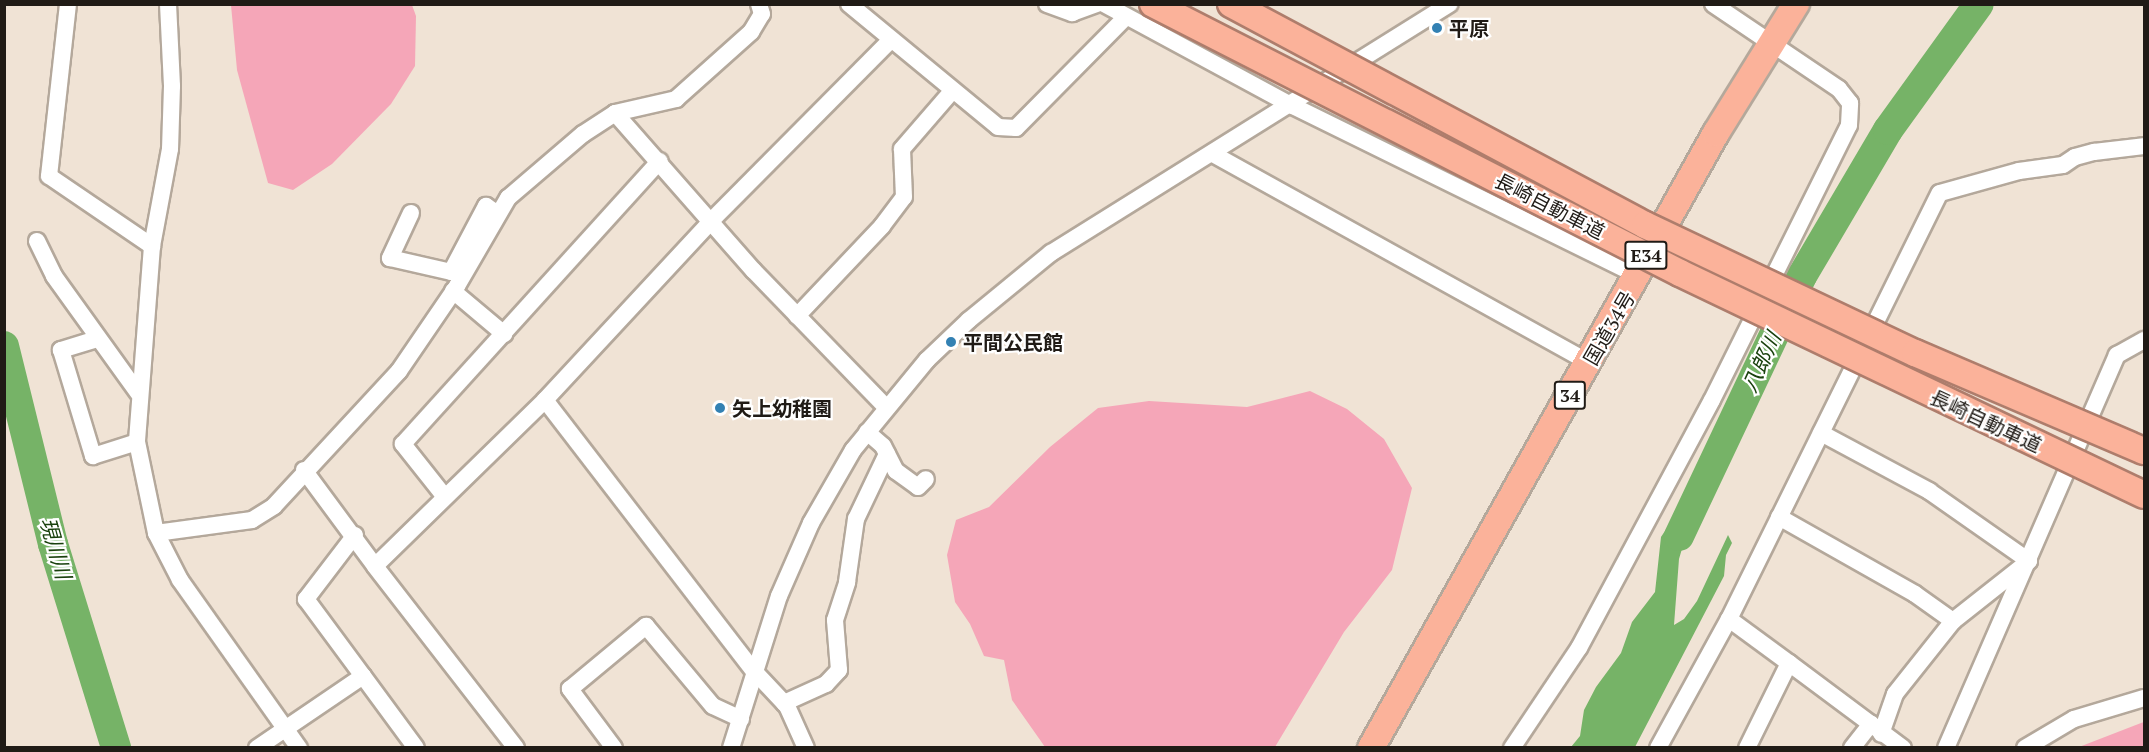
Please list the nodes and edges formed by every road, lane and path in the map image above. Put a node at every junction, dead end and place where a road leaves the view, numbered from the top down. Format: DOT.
graph roads {
  1 [pos="68,4"];
  2 [pos="168,4"];
  3 [pos="759,4"];
  4 [pos="849,4"];
  5 [pos="1047,4"];
  6 [pos="1097,4"];
  7 [pos="1104,4"];
  8 [pos="1145,4"];
  9 [pos="1153,4"];
  10 [pos="1231,4"];
  11 [pos="1450,4"];
  12 [pos="1713,4"];
  13 [pos="1796,4"];
  14 [pos="1128,19"];
  15 [pos="890,41"];
  16 [pos="1770,42"];
  17 [pos="952,91"];
  18 [pos="1293,105"];
  19 [pos="615,113"];
  20 [pos="2145,146"];
  21 [pos="1213,154"];
  22 [pos="660,161"];
  23 [pos="411,213"];
  24 [pos="498,214"];
  25 [pos="712,220"];
  26 [pos="37,241"];
  27 [pos="152,246"];
  28 [pos="1639,276"];
  29 [pos="453,291"];
  30 [pos="797,316"];
  31 [pos="504,334"];
  32 [pos="97,339"];
  33 [pos="2145,340"];
  34 [pos="1589,362"];
  35 [pos="138,393"];
  36 [pos="545,400"];
  37 [pos="886,407"];
  38 [pos="867,432"];
  39 [pos="1821,433"];
  40 [pos="137,442"];
  41 [pos="2145,452"];
  42 [pos="887,454"];
  43 [pos="304,470"];
  44 [pos="926,479"];
  45 [pos="2145,495"];
  46 [pos="445,497"];
  47 [pos="1779,518"];
  48 [pos="156,533"];
  49 [pos="356,535"];
  50 [pos="2029,561"];
  51 [pos="375,566"];
  52 [pos="1729,619"];
  53 [pos="1953,621"];
  54 [pos="1789,663"];
  55 [pos="754,671"];
  56 [pos="363,676"];
  57 [pos="2145,698"];
  58 [pos="784,703"];
  59 [pos="741,719"];
  60 [pos="285,728"];
  61 [pos="1876,729"];
  62 [pos="257,747"];
  63 [pos="299,747"];
  64 [pos="416,747"];
  65 [pos="516,747"];
  66 [pos="614,747"];
  67 [pos="731,747"];
  68 [pos="806,747"];
  69 [pos="1371,747"];
  70 [pos="1512,747"];
  71 [pos="1658,747"];
  72 [pos="1747,747"];
  73 [pos="1852,747"];
  74 [pos="1903,747"];
  75 [pos="1946,747"];
  76 [pos="2025,747"];
  1 -- 27 [label="street"];
  2 -- 27 [label="street"];
  3 -- 19 [label="street"];
  4 -- 15 [label="street"];
  5 -- 6 [label="street"];
  7 -- 14 [label="street"];
  8 -- 14 [label="street"];
  9 -- 45 [label="highway, 長崎自動車道 / E34, bridge"];
  10 -- 41 [label="highway, 長崎自動車道 / E34, bridge"];
  11 -- 18 [label="street"];
  12 -- 16 [label="street"];
  13 -- 16 [label="highway, 国道34号 / 34"];
  14 -- 17 [label="street"];
  14 -- 18 [label="street"];
  15 -- 17 [label="street"];
  15 -- 25 [label="street"];
  16 -- 28 [label="highway, 国道34号 / 34"];
  16 -- 70 [label="street"];
  17 -- 30 [label="street"];
  18 -- 21 [label="street"];
  18 -- 28 [label="street"];
  19 -- 22 [label="street"];
  19 -- 24 [label="street"];
  20 -- 39 [label="street"];
  21 -- 34 [label="street"];
  21 -- 37 [label="street"];
  22 -- 25 [label="street"];
  22 -- 31 [label="street"];
  23 -- 24 [label="street"];
  24 -- 29 [label="street"];
  25 -- 30 [label="street"];
  25 -- 36 [label="street"];
  26 -- 32 [label="street"];
  27 -- 35 [label="street"];
  28 -- 34 [label="highway, 国道34号 / 34"];
  29 -- 31 [label="street"];
  29 -- 43 [label="street"];
  30 -- 37 [label="street"];
  31 -- 46 [label="street"];
  32 -- 35 [label="street"];
  32 -- 40 [label="street"];
  33 -- 50 [label="street"];
  34 -- 69 [label="highway, 国道34号 / 34"];
  35 -- 40 [label="street"];
  36 -- 46 [label="street"];
  36 -- 55 [label="street"];
  37 -- 38 [label="street"];
  38 -- 42 [label="street"];
  38 -- 55 [label="street"];
  39 -- 47 [label="street"];
  39 -- 50 [label="street"];
  40 -- 48 [label="street"];
  42 -- 44 [label="street"];
  42 -- 58 [label="street"];
  43 -- 48 [label="street"];
  43 -- 49 [label="street"];
  46 -- 51 [label="street"];
  47 -- 52 [label="street"];
  47 -- 53 [label="street"];
  48 -- 60 [label="street"];
  49 -- 51 [label="street"];
  49 -- 56 [label="street"];
  50 -- 53 [label="street"];
  50 -- 75 [label="street"];
  51 -- 65 [label="street"];
  52 -- 54 [label="street"];
  52 -- 71 [label="street"];
  53 -- 61 [label="street"];
  54 -- 61 [label="street"];
  54 -- 72 [label="street"];
  55 -- 58 [label="street"];
  55 -- 59 [label="street"];
  56 -- 60 [label="street"];
  56 -- 64 [label="street"];
  57 -- 76 [label="street"];
  58 -- 68 [label="street"];
  59 -- 66 [label="street"];
  59 -- 67 [label="street"];
  60 -- 62 [label="street"];
  60 -- 63 [label="street"];
  61 -- 73 [label="street"];
  61 -- 74 [label="street"];
}
